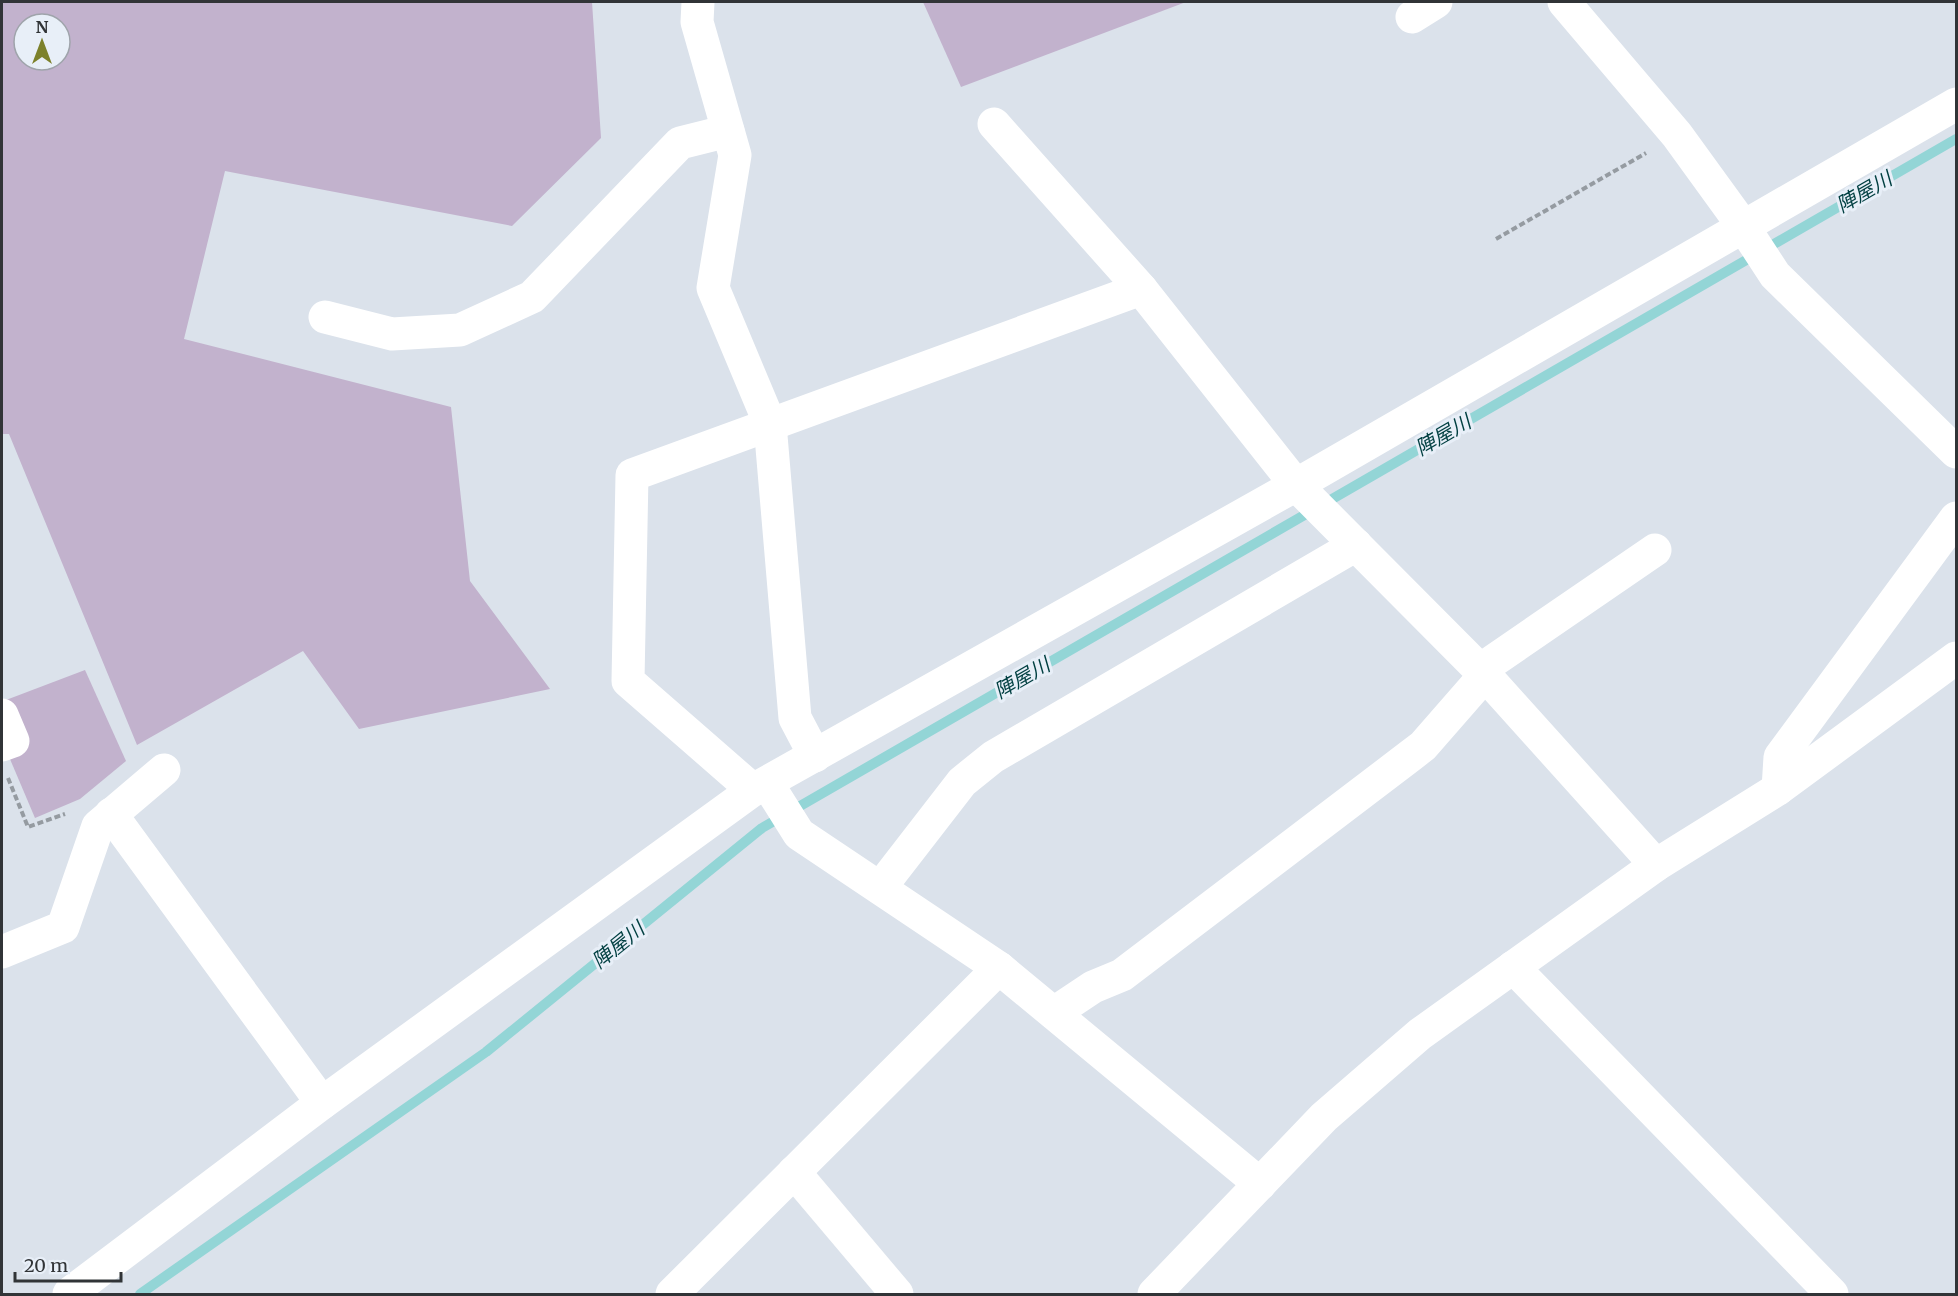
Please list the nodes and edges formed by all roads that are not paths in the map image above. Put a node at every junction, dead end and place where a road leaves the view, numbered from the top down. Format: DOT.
graph roads {
  1 [pos="698,2"];
  2 [pos="1564,2"];
  3 [pos="1956,104"];
  4 [pos="994,124"];
  5 [pos="729,131"];
  6 [pos="1754,243"];
  7 [pos="1141,289"];
  8 [pos="325,317"];
  9 [pos="770,424"];
  10 [pos="1956,452"];
  11 [pos="1302,491"];
  12 [pos="1956,518"];
  13 [pos="1356,545"];
  14 [pos="1655,550"];
  15 [pos="1955,663"];
  16 [pos="1483,673"];
  17 [pos="2,715"];
  18 [pos="815,756"];
  19 [pos="4,759"];
  20 [pos="164,770"];
  21 [pos="765,789"];
  22 [pos="1778,789"];
  23 [pos="111,814"];
  24 [pos="1656,865"];
  25 [pos="880,888"];
  26 [pos="2,952"];
  27 [pos="1513,967"];
  28 [pos="999,968"];
  29 [pos="1054,1013"];
  30 [pos="322,1104"];
  31 [pos="794,1172"];
  32 [pos="1260,1184"];
  33 [pos="69,1294"];
  34 [pos="672,1294"];
  35 [pos="897,1294"];
  36 [pos="1154,1294"];
  37 [pos="1832,1294"];
  1 -- 5 [label="street"];
  2 -- 6 [label="street"];
  3 -- 6 [label="street"];
  4 -- 7 [label="street"];
  5 -- 8 [label="street"];
  5 -- 9 [label="street"];
  6 -- 10 [label="street"];
  6 -- 11 [label="street"];
  7 -- 9 [label="street"];
  7 -- 11 [label="street"];
  9 -- 18 [label="street"];
  9 -- 21 [label="street"];
  11 -- 13 [label="street"];
  11 -- 18 [label="street"];
  12 -- 22 [label="street"];
  13 -- 16 [label="street"];
  13 -- 25 [label="street"];
  14 -- 16 [label="street"];
  15 -- 22 [label="street"];
  16 -- 24 [label="street"];
  16 -- 29 [label="street"];
  17 -- 19 [label="street"];
  18 -- 21 [label="street"];
  20 -- 23 [label="street"];
  21 -- 25 [label="street"];
  21 -- 30 [label="street"];
  22 -- 24 [label="street"];
  23 -- 26 [label="street"];
  23 -- 30 [label="street"];
  24 -- 27 [label="street"];
  25 -- 28 [label="street"];
  27 -- 32 [label="street"];
  27 -- 37 [label="street"];
  28 -- 29 [label="street"];
  28 -- 31 [label="street"];
  29 -- 32 [label="street"];
  30 -- 33 [label="street"];
  31 -- 34 [label="street"];
  31 -- 35 [label="street"];
  32 -- 36 [label="street"];
}
